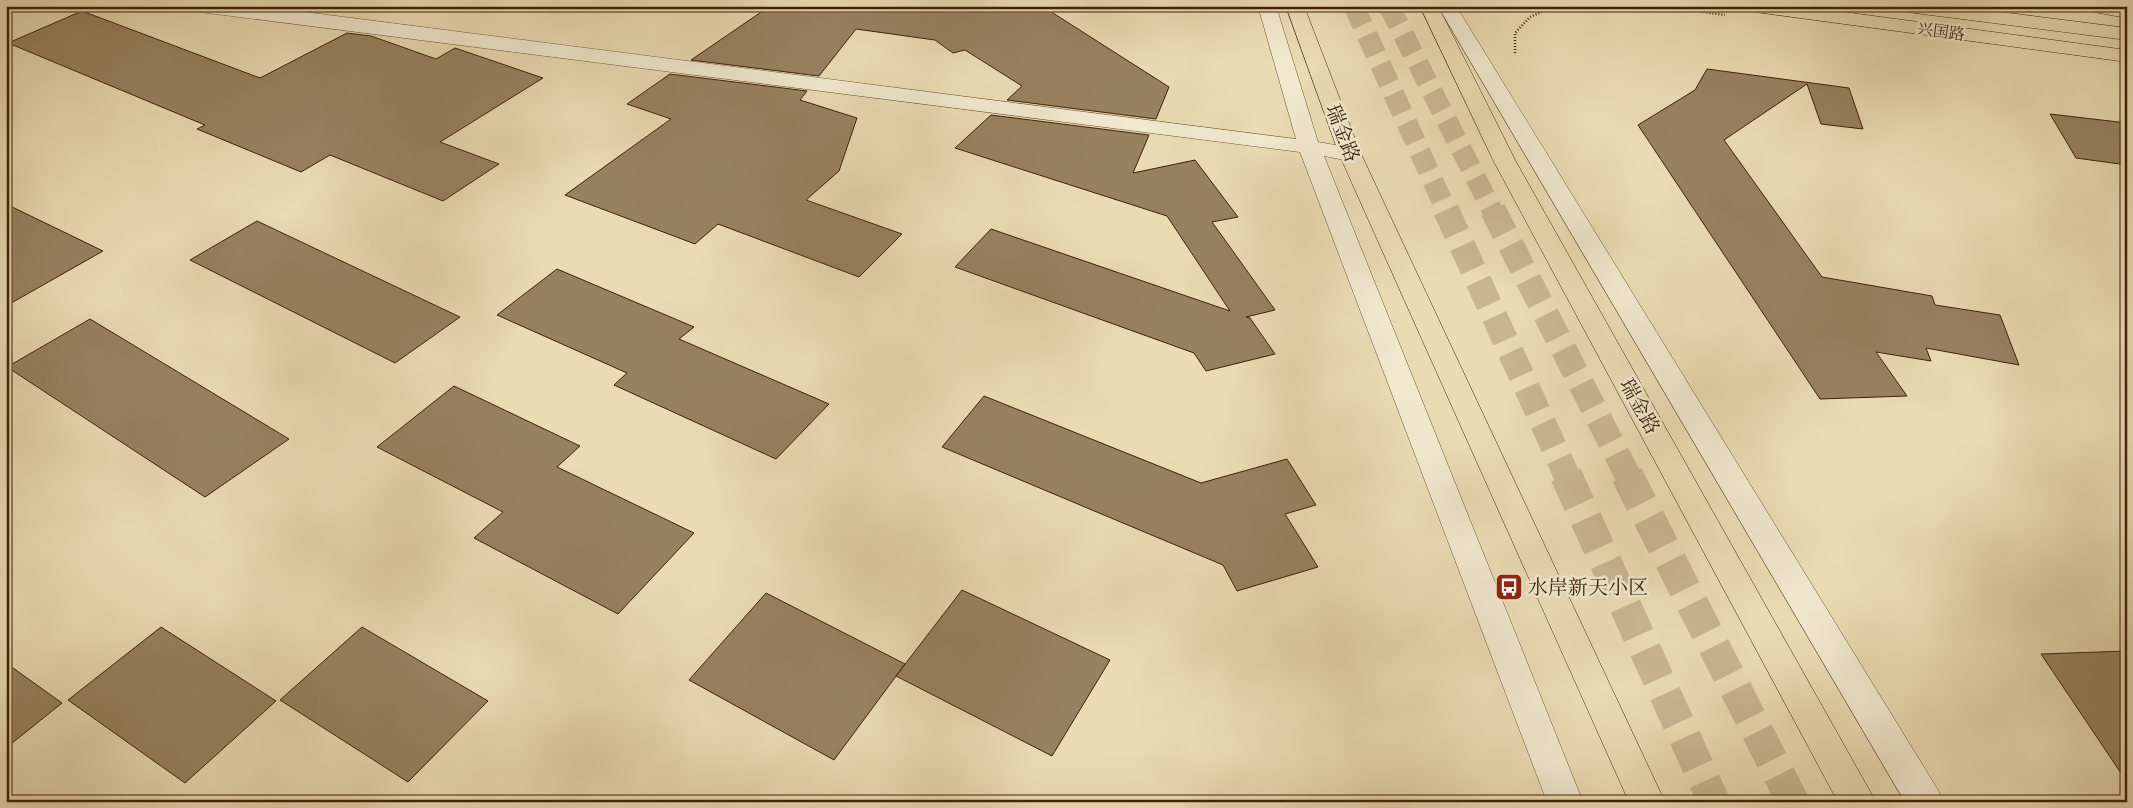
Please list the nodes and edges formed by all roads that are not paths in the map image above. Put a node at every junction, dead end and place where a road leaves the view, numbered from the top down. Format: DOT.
graph roads {
  1 [pos="200,6"];
  2 [pos="1267,6"];
  3 [pos="1295,6"];
  4 [pos="1429,6"];
  5 [pos="1447,6"];
  6 [pos="1755,6"];
  7 [pos="1907,6"];
  8 [pos="2090,6"];
  9 [pos="2127,12"];
  10 [pos="2127,34"];
  11 [pos="2127,56"];
  12 [pos="1309,147"];
  13 [pos="1350,154"];
  14 [pos="1565,802"];
  15 [pos="1647,802"];
  16 [pos="1858,802"];
  17 [pos="1925,802"];
  1 -- 12 [label="street"];
  2 -- 12 [label="street"];
  3 -- 13 [label="main road, 瑞金路"];
  4 -- 16 [label="main road, 瑞金路"];
  5 -- 17 [label="street"];
  6 -- 11 [label="main road, 兴国路"];
  7 -- 10 [label="main road"];
  8 -- 9 [label="main road"];
  12 -- 13 [label="street"];
  12 -- 14 [label="street"];
  13 -- 15 [label="main road, 瑞金路"];
}
